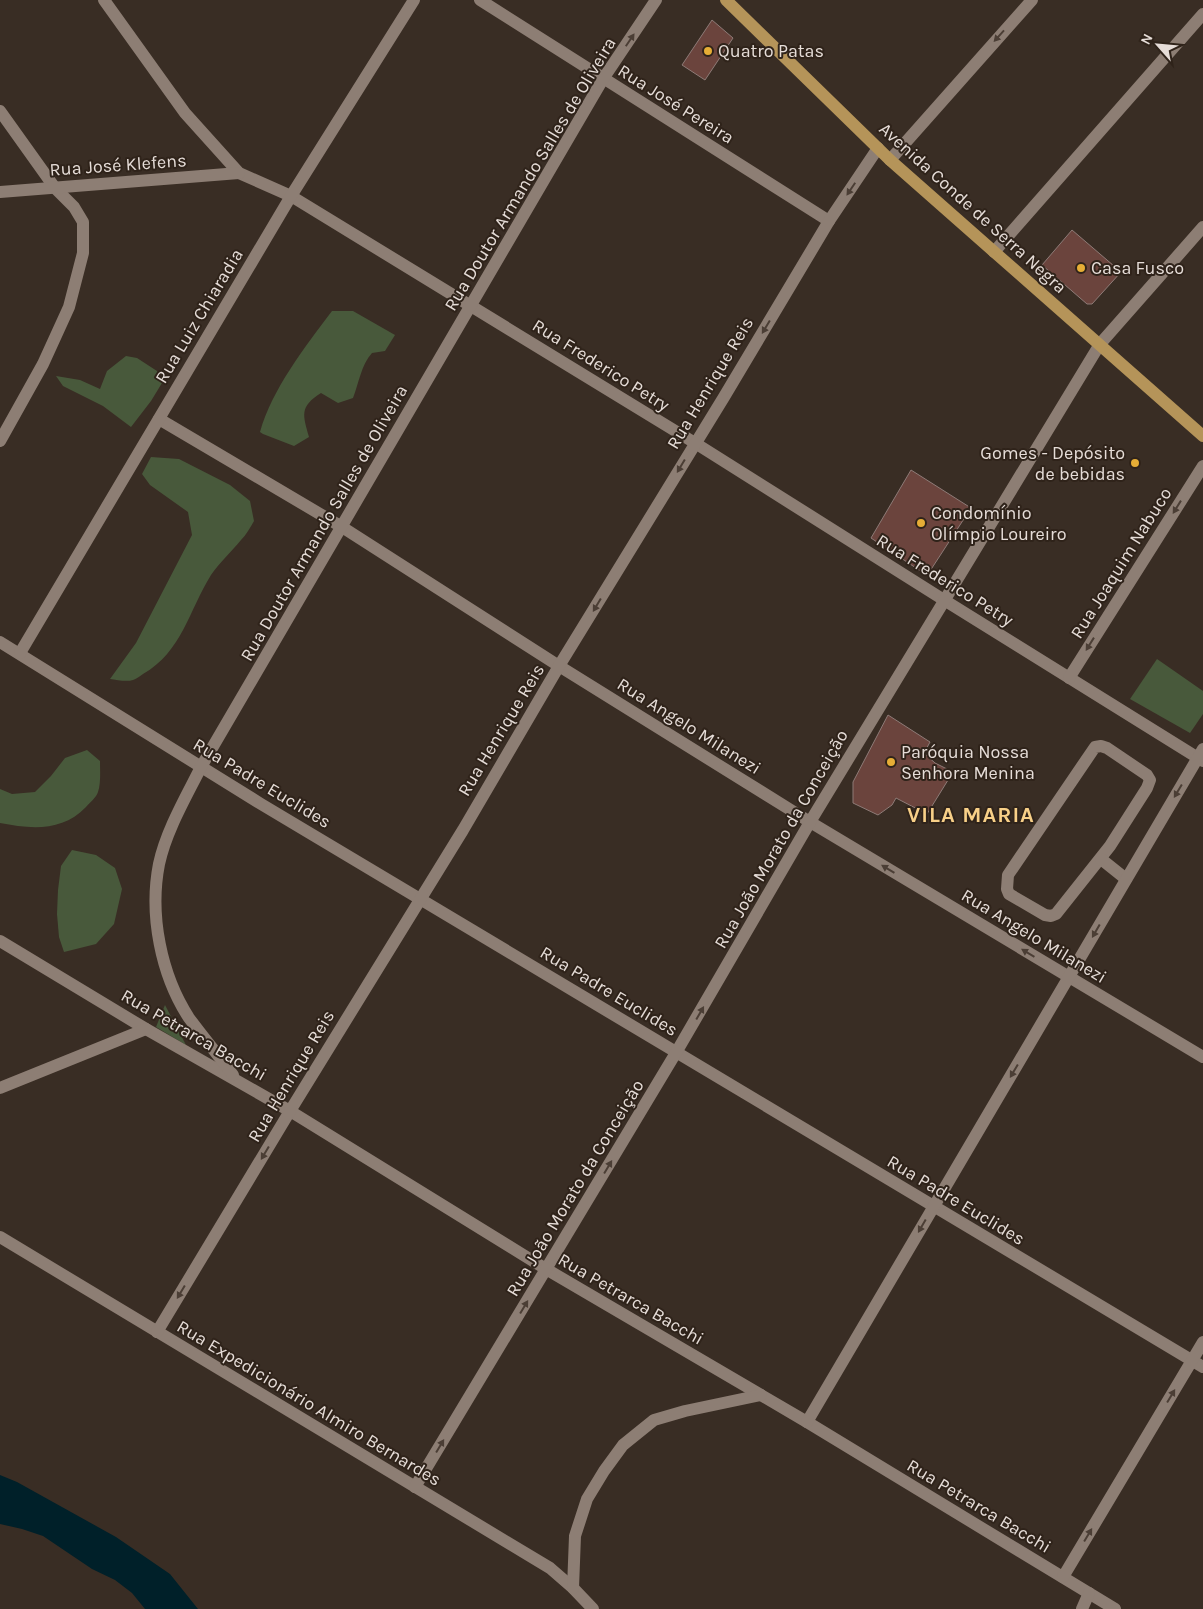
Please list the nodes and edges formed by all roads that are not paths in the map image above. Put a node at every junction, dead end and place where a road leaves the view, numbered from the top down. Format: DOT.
graph roads {
  1 [pos="104,0"];
  2 [pos="414,0"];
  3 [pos="480,0"];
  4 [pos="656,0"];
  5 [pos="726,0"];
  6 [pos="1032,0"];
  7 [pos="1203,14"];
  8 [pos="603,79"];
  9 [pos="0,111"];
  10 [pos="878,148"];
  11 [pos="890,160"];
  12 [pos="239,173"];
  13 [pos="56,188"];
  14 [pos="0,192"];
  15 [pos="291,196"];
  16 [pos="829,221"];
  17 [pos="1203,227"];
  18 [pos="994,252"];
  19 [pos="472,306"];
  20 [pos="1100,344"];
  21 [pos="159,419"];
  22 [pos="1203,436"];
  23 [pos="0,441"];
  24 [pos="694,443"];
  25 [pos="1203,466"];
  26 [pos="342,527"];
  27 [pos="944,600"];
  28 [pos="0,642"];
  29 [pos="20,654"];
  30 [pos="559,666"];
  31 [pos="1069,678"];
  32 [pos="1201,756"];
  33 [pos="202,767"];
  34 [pos="810,822"];
  35 [pos="1100,859"];
  36 [pos="1126,878"];
  37 [pos="420,899"];
  38 [pos="0,941"];
  39 [pos="1069,978"];
  40 [pos="146,1028"];
  41 [pos="677,1051"];
  42 [pos="1203,1057"];
  43 [pos="238,1081"];
  44 [pos="0,1088"];
  45 [pos="290,1111"];
  46 [pos="933,1207"];
  47 [pos="0,1237"];
  48 [pos="546,1269"];
  49 [pos="157,1332"];
  50 [pos="1203,1342"];
  51 [pos="1198,1364"];
  52 [pos="761,1396"];
  53 [pos="807,1422"];
  54 [pos="415,1488"];
  55 [pos="1063,1577"];
  56 [pos="572,1588"];
  57 [pos="1089,1593"];
  58 [pos="593,1609"];
  59 [pos="1082,1609"];
  60 [pos="1116,1609"];
  1 -- 12 [label="street, Rua Frederico Petry"];
  2 -- 15 [label="street, Rua Luiz Chiaradia"];
  3 -- 8 [label="street, Rua José Pereira"];
  8 -- 4 [label="street, Rua Doutor Armando Salles de Oliveira, one-way"];
  5 -- 10 [label="main road, Avenida Conde de Serra Negra"];
  6 -- 11 [label="street, one-way"];
  7 -- 18 [label="street"];
  8 -- 16 [label="street, Rua José Pereira"];
  8 -- 19 [label="street, Rua Doutor Armando Salles de Oliveira"];
  9 -- 13 [label="street"];
  10 -- 11 [label="main road, Avenida Conde de Serra Negra"];
  10 -- 16 [label="street, Rua Henrique Reis, one-way"];
  11 -- 18 [label="main road, Avenida Conde de Serra Negra"];
  12 -- 13 [label="street, Rua José Klefens"];
  12 -- 15 [label="street, Rua Frederico Petry"];
  13 -- 14 [label="street, Rua José Klefens"];
  13 -- 23 [label="street"];
  15 -- 19 [label="street, Rua Frederico Petry"];
  15 -- 21 [label="street, Rua Luiz Chiaradia"];
  16 -- 24 [label="street, Rua Henrique Reis, one-way"];
  17 -- 20 [label="street, Rua João Morato da Conceição"];
  18 -- 20 [label="main road, Avenida Conde de Serra Negra"];
  19 -- 24 [label="street, Rua Frederico Petry"];
  19 -- 26 [label="street, Rua Doutor Armando Salles de Oliveira"];
  20 -- 22 [label="main road, Avenida Conde de Serra Negra"];
  20 -- 27 [label="street, Rua João Morato da Conceição"];
  21 -- 26 [label="street, Rua Angelo Milanezi"];
  21 -- 29 [label="street, Rua Luiz Chiaradia"];
  24 -- 27 [label="street, Rua Frederico Petry"];
  24 -- 30 [label="street, Rua Henrique Reis, one-way"];
  25 -- 31 [label="street, Rua Joaquim Nabuco, one-way"];
  26 -- 30 [label="street, Rua Angelo Milanezi"];
  26 -- 33 [label="street, Rua Doutor Armando Salles de Oliveira"];
  27 -- 31 [label="street, Rua Frederico Petry"];
  27 -- 34 [label="street, Rua João Morato da Conceição"];
  28 -- 29 [label="street, Rua Padre Euclides"];
  29 -- 33 [label="street, Rua Padre Euclides"];
  30 -- 34 [label="street, Rua Angelo Milanezi"];
  30 -- 37 [label="street, Rua Henrique Reis"];
  31 -- 32 [label="street, Rua Frederico Petry"];
  32 -- 36 [label="street, one-way"];
  33 -- 37 [label="street, Rua Padre Euclides"];
  33 -- 43 [label="street, Rua Doutor Armando Salles de Oliveira"];
  39 -- 34 [label="street, Rua Angelo Milanezi, one-way"];
  41 -- 34 [label="street, Rua João Morato da Conceição, one-way"];
  35 -- 35 [label="street"];
  35 -- 36 [label="street"];
  36 -- 39 [label="street, one-way"];
  37 -- 41 [label="street, Rua Padre Euclides"];
  37 -- 45 [label="street, Rua Henrique Reis"];
  38 -- 40 [label="street, Rua Petrarca Bacchi"];
  39 -- 42 [label="street, Rua Angelo Milanezi"];
  39 -- 46 [label="street, one-way"];
  40 -- 43 [label="street, Rua Petrarca Bacchi"];
  40 -- 44 [label="street"];
  41 -- 46 [label="street, Rua Padre Euclides"];
  48 -- 41 [label="street, Rua João Morato da Conceição, one-way"];
  43 -- 45 [label="street, Rua Petrarca Bacchi"];
  45 -- 48 [label="street, Rua Petrarca Bacchi"];
  45 -- 49 [label="street, Rua Henrique Reis, one-way"];
  46 -- 51 [label="street, Rua Padre Euclides"];
  46 -- 53 [label="street, one-way"];
  47 -- 49 [label="street, Rua Expedicionário Almiro Bernardes"];
  48 -- 52 [label="street, Rua Petrarca Bacchi"];
  54 -- 48 [label="street, Rua João Morato da Conceição, one-way"];
  49 -- 54 [label="street, Rua Expedicionário Almiro Bernardes"];
  50 -- 51 [label="street"];
  55 -- 51 [label="street, one-way"];
  52 -- 53 [label="street, Rua Petrarca Bacchi"];
  52 -- 56 [label="street"];
  53 -- 55 [label="street, Rua Petrarca Bacchi"];
  54 -- 56 [label="street, Rua Expedicionário Almiro Bernardes"];
  55 -- 57 [label="street, Rua Petrarca Bacchi"];
  56 -- 58 [label="street, Rua Expedicionário Almiro Bernardes"];
  57 -- 59 [label="street"];
  57 -- 60 [label="street, Rua Petrarca Bacchi"];
}
